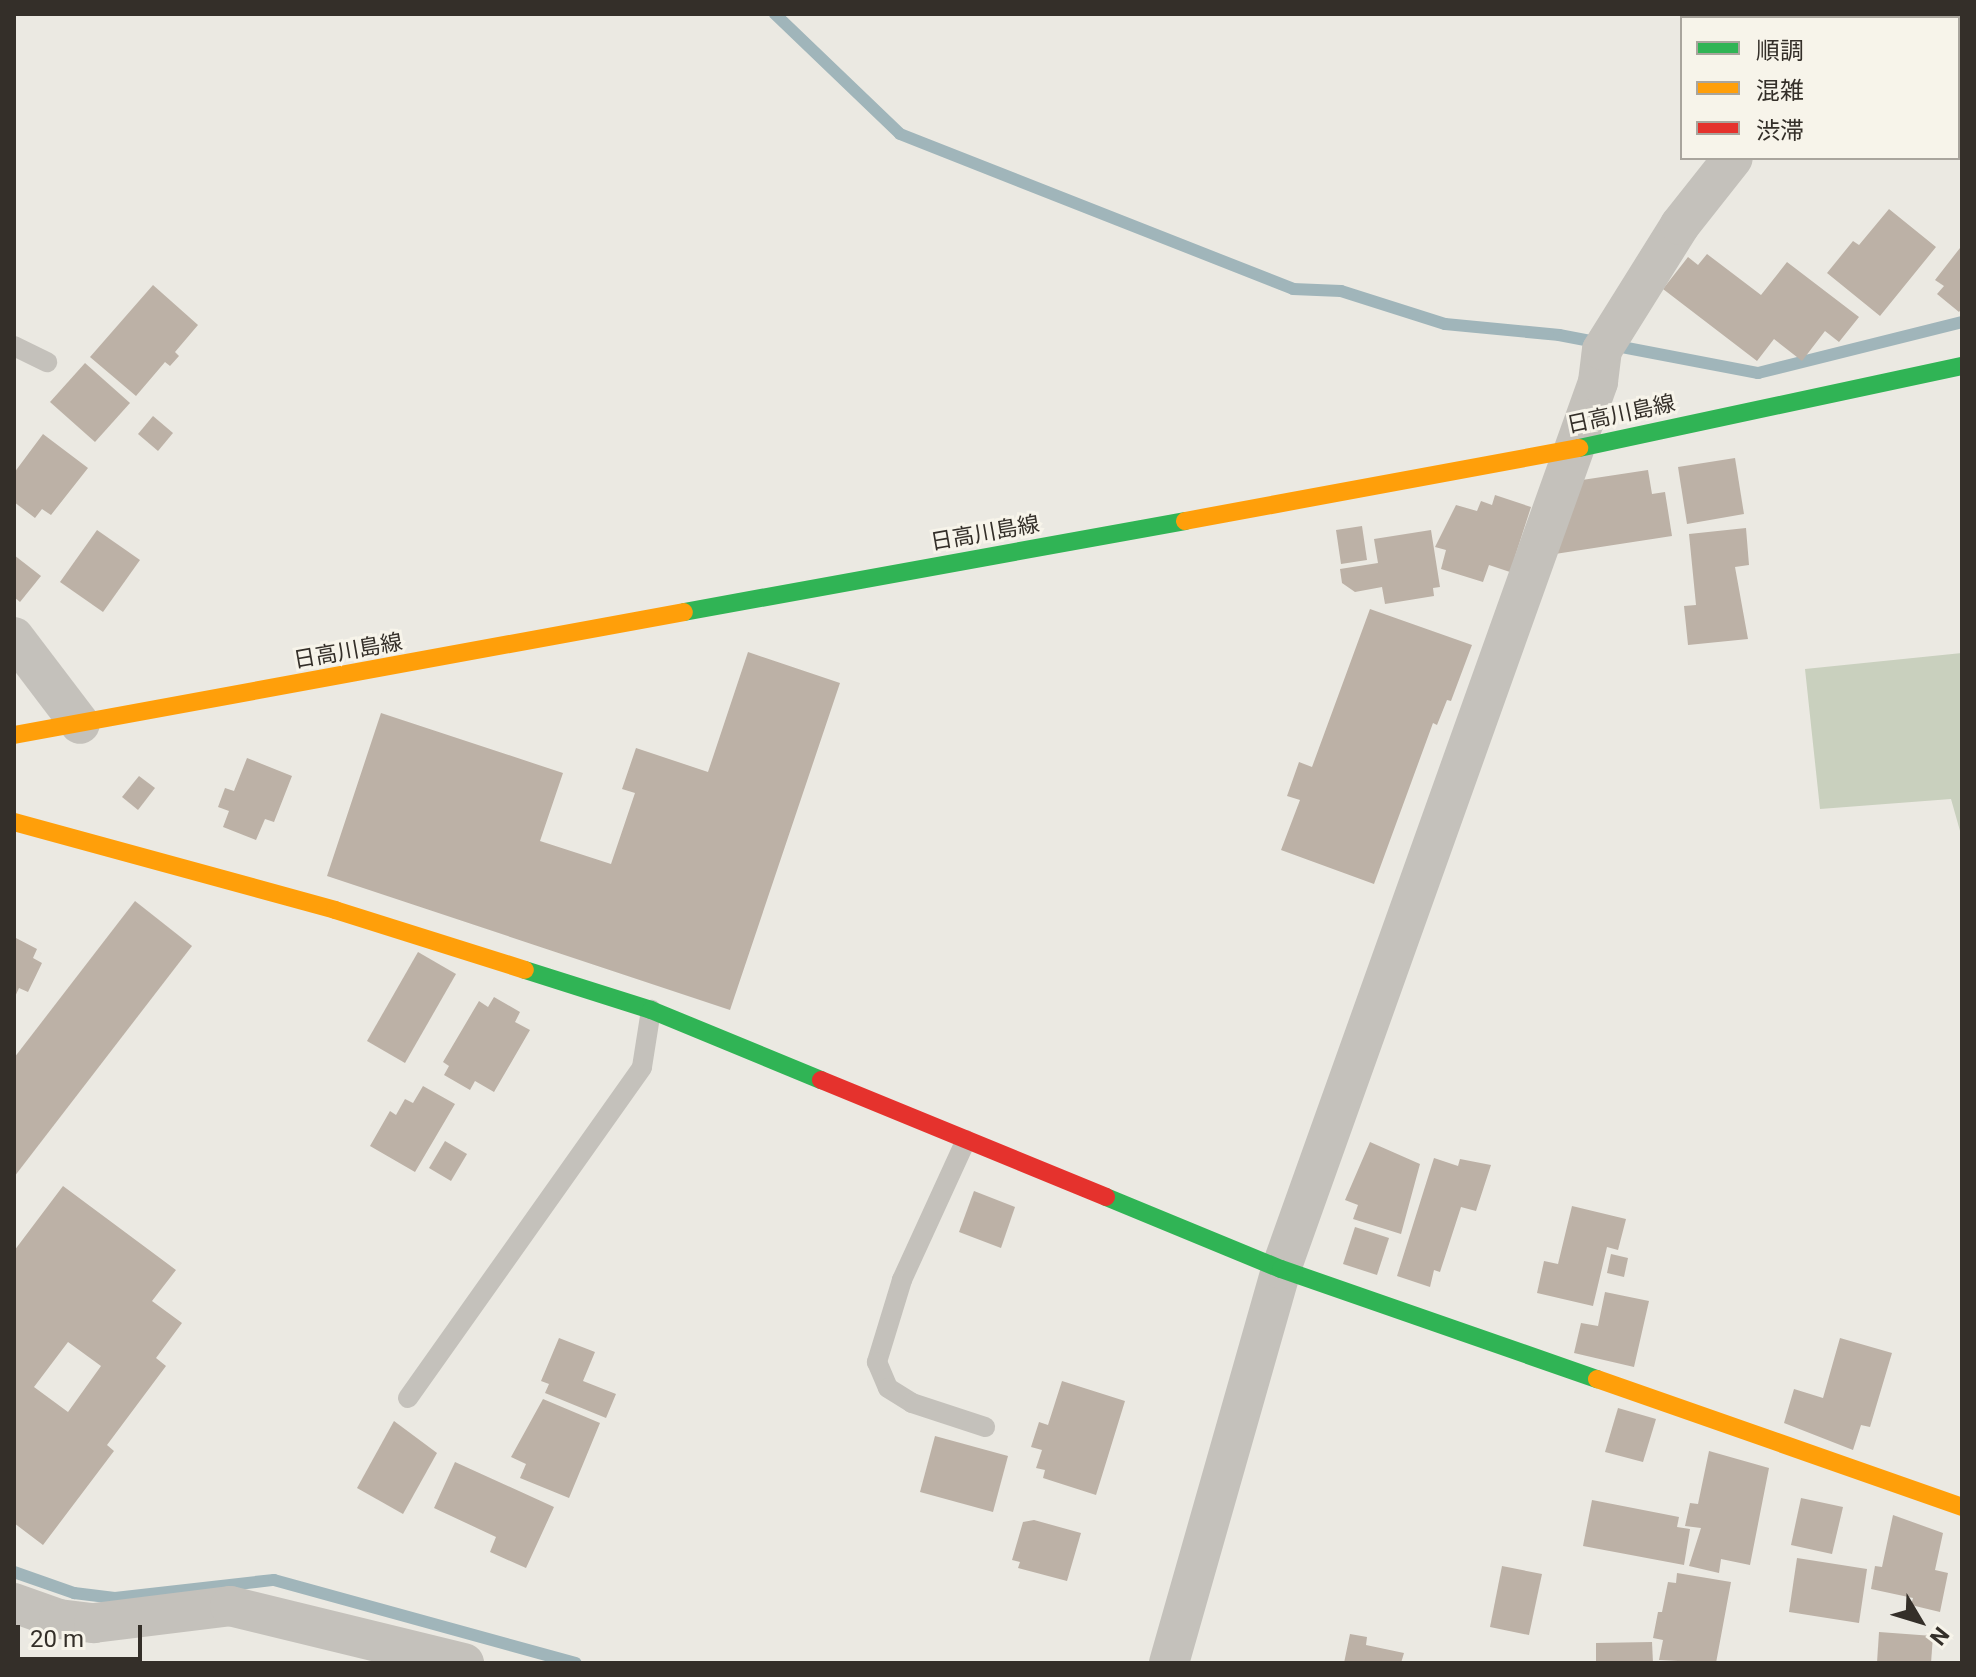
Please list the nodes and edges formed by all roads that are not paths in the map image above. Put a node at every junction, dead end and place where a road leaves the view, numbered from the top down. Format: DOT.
graph roads {
  1 [pos="1731,160"];
  2 [pos="14,346"];
  3 [pos="47,362"];
  4 [pos="1962,366"];
  5 [pos="1571,450"];
  6 [pos="14,637"];
  7 [pos="80,724"];
  8 [pos="14,735"];
  9 [pos="14,822"];
  10 [pos="651,1010"];
  11 [pos="966,1140"];
  12 [pos="1281,1269"];
  13 [pos="408,1398"];
  14 [pos="985,1427"];
  15 [pos="1962,1507"];
  16 [pos="14,1603"];
  17 [pos="464,1663"];
  18 [pos="1169,1663"];
  1 -- 5 [label="street"];
  2 -- 3 [label="lane"];
  4 -- 5 [label="street, 日高川島線"];
  5 -- 7 [label="street, 日高川島線"];
  5 -- 12 [label="street"];
  6 -- 7 [label="street"];
  7 -- 8 [label="street, 日高川島線"];
  9 -- 10 [label="street"];
  10 -- 11 [label="street"];
  10 -- 13 [label="lane"];
  11 -- 12 [label="street"];
  11 -- 14 [label="lane"];
  12 -- 15 [label="street"];
  12 -- 18 [label="street"];
  16 -- 17 [label="street"];
}
